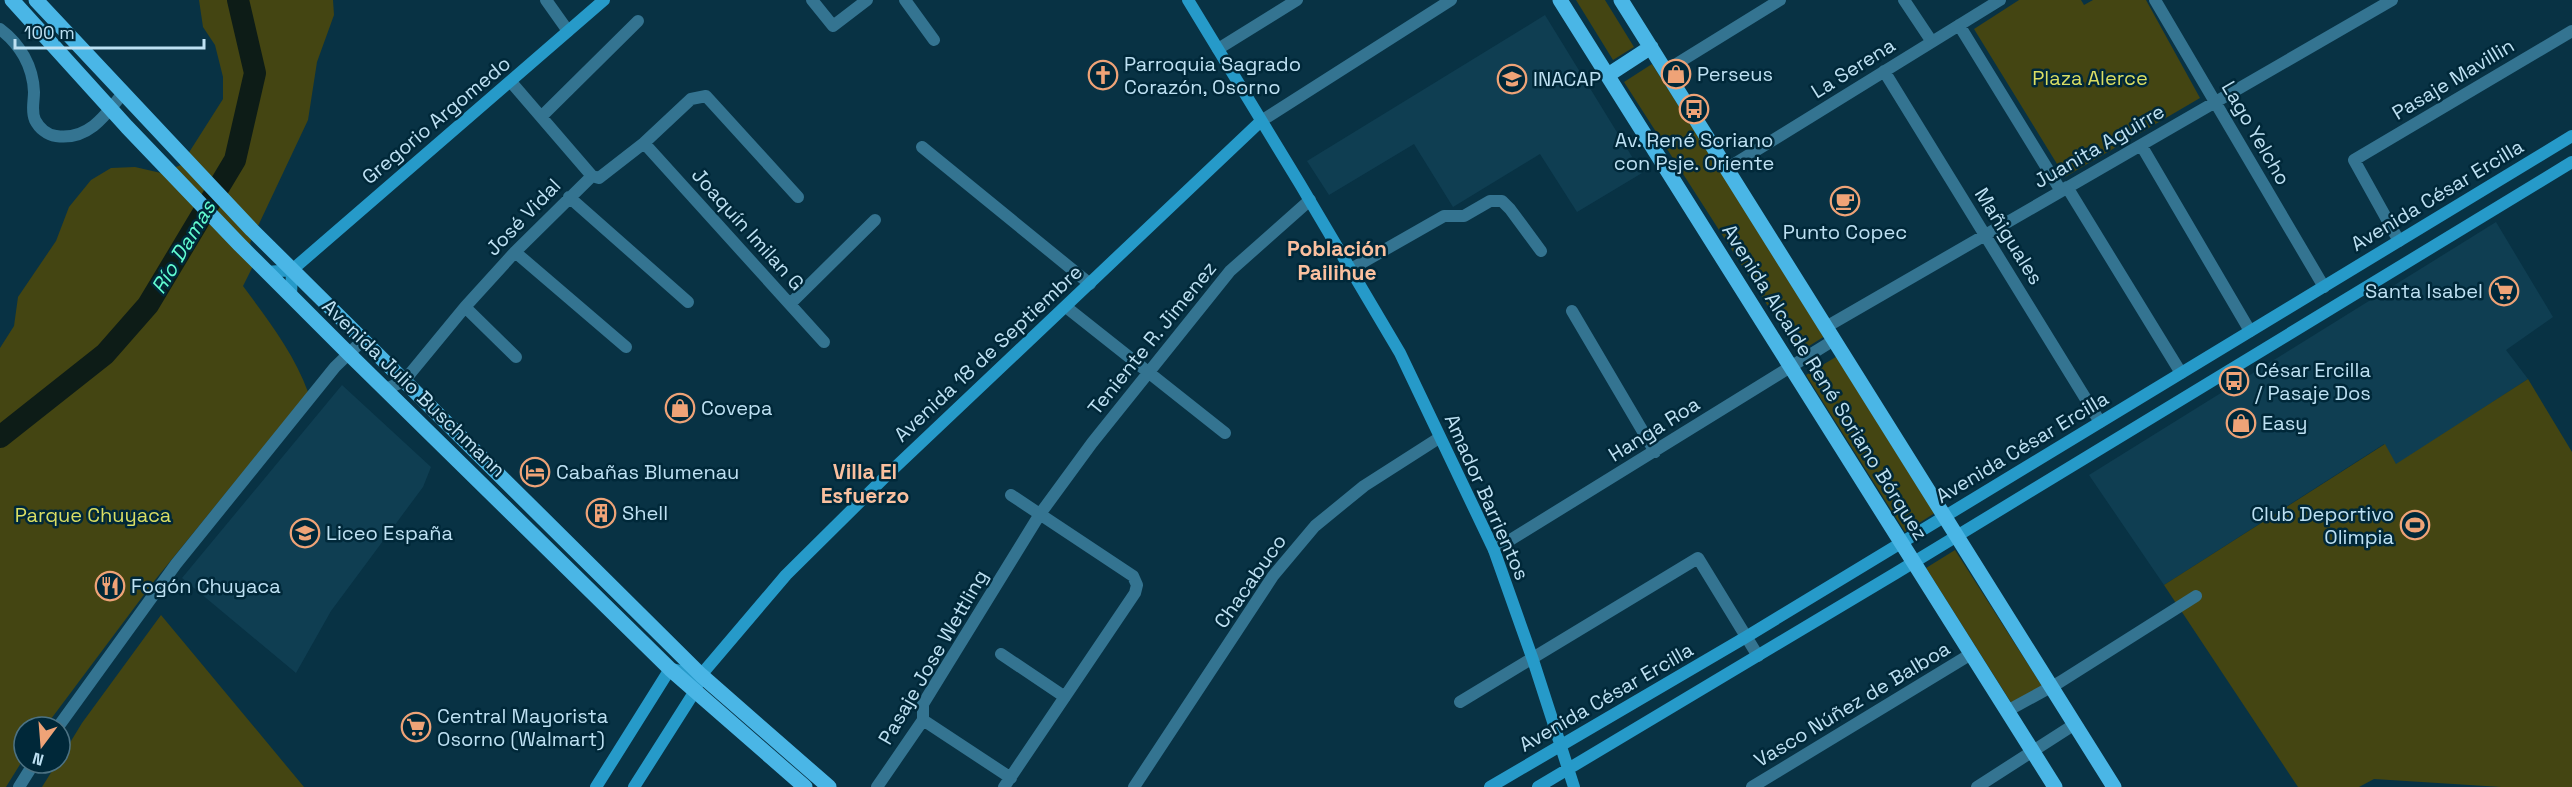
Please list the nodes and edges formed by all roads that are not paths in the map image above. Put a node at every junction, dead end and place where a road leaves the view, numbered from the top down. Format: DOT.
graph roads {
  1 [pos="12,0"];
  2 [pos="36,0"];
  3 [pos="546,0"];
  4 [pos="604,0"];
  5 [pos="812,0"];
  6 [pos="867,0"];
  7 [pos="905,0"];
  8 [pos="1188,0"];
  9 [pos="1297,0"];
  10 [pos="1451,0"];
  11 [pos="1560,0"];
  12 [pos="1621,0"];
  13 [pos="1780,0"];
  14 [pos="1904,0"];
  15 [pos="2000,0"];
  16 [pos="2155,0"];
  17 [pos="2392,0"];
  18 [pos="638,21"];
  19 [pos="1959,25"];
  20 [pos="0,29"];
  21 [pos="568,31"];
  22 [pos="2572,31"];
  23 [pos="934,40"];
  24 [pos="1932,42"];
  25 [pos="1651,47"];
  26 [pos="1218,49"];
  27 [pos="1665,71"];
  28 [pos="1884,71"];
  29 [pos="1608,75"];
  30 [pos="512,82"];
  31 [pos="123,93"];
  32 [pos="2215,102"];
  33 [pos="111,109"];
  34 [pos="542,116"];
  35 [pos="1262,121"];
  36 [pos="2572,136"];
  37 [pos="644,143"];
  38 [pos="2141,145"];
  39 [pos="922,147"];
  40 [pos="2572,162"];
  41 [pos="1726,169"];
  42 [pos="592,176"];
  43 [pos="2064,189"];
  44 [pos="569,196"];
  45 [pos="798,197"];
  46 [pos="1310,200"];
  47 [pos="875,220"];
  48 [pos="1986,235"];
  49 [pos="2399,241"];
  50 [pos="1541,251"];
  51 [pos="515,252"];
  52 [pos="1351,269"];
  53 [pos="292,270"];
  54 [pos="267,272"];
  55 [pos="1090,284"];
  56 [pos="2324,287"];
  57 [pos="291,296"];
  58 [pos="688,302"];
  59 [pos="790,304"];
  60 [pos="465,307"];
  61 [pos="1066,307"];
  62 [pos="1572,311"];
  63 [pos="2250,331"];
  64 [pos="1830,334"];
  65 [pos="363,340"];
  66 [pos="824,342"];
  67 [pos="626,347"];
  68 [pos="349,354"];
  69 [pos="516,357"];
  70 [pos="1791,367"];
  71 [pos="1149,372"];
  72 [pos="2181,373"];
  73 [pos="404,381"];
  74 [pos="386,389"];
  75 [pos="2100,422"];
  76 [pos="1225,433"];
  77 [pos="1439,438"];
  78 [pos="1654,452"];
  79 [pos="1011,495"];
  80 [pos="1040,514"];
  81 [pos="1945,517"];
  82 [pos="1957,536"];
  83 [pos="1901,543"];
  84 [pos="1494,550"];
  85 [pos="1914,562"];
  86 [pos="2196,596"];
  87 [pos="1746,638"];
  88 [pos="1001,654"];
  89 [pos="1971,654"];
  90 [pos="1758,656"];
  91 [pos="1533,660"];
  92 [pos="670,669"];
  93 [pos="701,675"];
  94 [pos="2051,687"];
  95 [pos="695,691"];
  96 [pos="1065,697"];
  97 [pos="1460,702"];
  98 [pos="2007,711"];
  99 [pos="67,715"];
  100 [pos="923,720"];
  101 [pos="2075,724"];
  102 [pos="1560,748"];
  103 [pos="2032,751"];
  104 [pos="1569,770"];
  105 [pos="1007,782"];
  106 [pos="822,785"];
  107 [pos="596,787"];
  108 [pos="634,787"];
  109 [pos="805,787"];
  110 [pos="877,787"];
  111 [pos="1134,787"];
  112 [pos="1490,787"];
  113 [pos="1538,787"];
  114 [pos="1574,787"];
  115 [pos="1752,787"];
  116 [pos="1977,787"];
  117 [pos="2055,787"];
  118 [pos="2114,787"];
  1 -- 33 [label="main road, Avenida Julio Buschmann"];
  2 -- 31 [label="main road, Avenida Julio Buschmann"];
  3 -- 21 [label="street"];
  4 -- 21 [label="main road, Gregorio Argomedo"];
  5 -- 6 [label="street"];
  7 -- 23 [label="street"];
  8 -- 26 [label="main road, Amador Barrientos"];
  9 -- 26 [label="street"];
  10 -- 35 [label="street"];
  11 -- 29 [label="main road, Avenida Alcalde René Soriano Bórquez"];
  12 -- 25 [label="main road, Avenida Alcalde René Soriano Bórquez"];
  13 -- 27 [label="street"];
  14 -- 24 [label="street"];
  15 -- 19 [label="street, La Serena"];
  16 -- 32 [label="street, Lago Yelcho"];
  17 -- 32 [label="street, Juanita Aguirre"];
  18 -- 34 [label="street"];
  19 -- 24 [label="street, La Serena"];
  19 -- 43 [label="street"];
  20 -- 33 [label="street"];
  21 -- 30 [label="main road, Gregorio Argomedo"];
  22 -- 49 [label="street, Pasaje Mavillin"];
  24 -- 28 [label="street, La Serena"];
  25 -- 27 [label="main road, Avenida Alcalde René Soriano Bórquez"];
  25 -- 29 [label="main road"];
  26 -- 35 [label="main road, Amador Barrientos"];
  27 -- 41 [label="main road, Avenida Alcalde René Soriano Bórquez"];
  28 -- 41 [label="street, La Serena"];
  28 -- 48 [label="street, Mañiguales"];
  29 -- 70 [label="main road, Avenida Alcalde René Soriano Bórquez"];
  30 -- 34 [label="street"];
  30 -- 53 [label="main road, Gregorio Argomedo"];
  31 -- 33 [label="street"];
  31 -- 53 [label="main road, Avenida Julio Buschmann"];
  32 -- 38 [label="street, Juanita Aguirre"];
  32 -- 56 [label="street, Lago Yelcho"];
  33 -- 54 [label="main road, Avenida Julio Buschmann"];
  34 -- 42 [label="street"];
  35 -- 46 [label="main road, Amador Barrientos"];
  35 -- 55 [label="main road, Avenida 18 de Septiembre"];
  36 -- 49 [label="main road, Avenida César Ercilla"];
  37 -- 42 [label="street, José Vidal"];
  37 -- 45 [label="street, José Vidal"];
  37 -- 59 [label="street, Joaquín Imilan G"];
  38 -- 43 [label="street, Juanita Aguirre"];
  38 -- 63 [label="street"];
  39 -- 55 [label="street"];
  40 -- 82 [label="main road, Avenida César Ercilla"];
  41 -- 64 [label="main road, Avenida Alcalde René Soriano Bórquez"];
  42 -- 44 [label="street, José Vidal"];
  43 -- 48 [label="street, Juanita Aguirre"];
  43 -- 72 [label="street"];
  44 -- 51 [label="street, José Vidal"];
  44 -- 58 [label="street"];
  46 -- 52 [label="main road, Amador Barrientos"];
  46 -- 71 [label="street, Teniente R. Jimenez"];
  47 -- 59 [label="street"];
  48 -- 64 [label="street, Juanita Aguirre"];
  48 -- 75 [label="street, Mañiguales"];
  49 -- 56 [label="main road, Avenida César Ercilla"];
  50 -- 52 [label="street"];
  51 -- 60 [label="street, José Vidal"];
  51 -- 67 [label="street"];
  52 -- 77 [label="main road, Amador Barrientos"];
  53 -- 54 [label="main road"];
  53 -- 57 [label="main road"];
  53 -- 65 [label="main road, Avenida Julio Buschmann"];
  54 -- 57 [label="main road, Avenida Julio Buschmann"];
  55 -- 61 [label="main road, Avenida 18 de Septiembre"];
  56 -- 63 [label="main road, Avenida César Ercilla"];
  57 -- 68 [label="main road, Avenida Julio Buschmann"];
  59 -- 66 [label="street, Joaquín Imilan G"];
  60 -- 69 [label="street"];
  60 -- 73 [label="street, José Vidal"];
  61 -- 71 [label="street"];
  61 -- 93 [label="main road, Avenida 18 de Septiembre"];
  62 -- 78 [label="street"];
  63 -- 72 [label="main road, Avenida César Ercilla"];
  64 -- 70 [label="street, Hanga Roa"];
  64 -- 81 [label="main road, Avenida Alcalde René Soriano Bórquez"];
  65 -- 68 [label="street"];
  65 -- 73 [label="main road, Avenida Julio Buschmann"];
  68 -- 74 [label="main road, Avenida Julio Buschmann"];
  68 -- 99 [label="street"];
  70 -- 78 [label="street, Hanga Roa"];
  70 -- 83 [label="main road, Avenida Alcalde René Soriano Bórquez"];
  71 -- 76 [label="street"];
  71 -- 80 [label="street, Teniente R. Jimenez"];
  72 -- 75 [label="main road, Avenida César Ercilla"];
  73 -- 74 [label="street, José Vidal"];
  73 -- 93 [label="main road, Avenida Julio Buschmann"];
  74 -- 92 [label="main road, Avenida Julio Buschmann"];
  75 -- 81 [label="main road, Avenida César Ercilla"];
  77 -- 84 [label="main road, Amador Barrientos"];
  77 -- 111 [label="street, Chacabuco"];
  78 -- 84 [label="street, Hanga Roa"];
  79 -- 80 [label="street"];
  80 -- 96 [label="street"];
  80 -- 100 [label="street, Pasaje Jose Wettling"];
  81 -- 82 [label="main road, Avenida Alcalde René Soriano Bórquez"];
  81 -- 83 [label="main road, Avenida César Ercilla"];
  82 -- 85 [label="main road, Avenida César Ercilla"];
  82 -- 94 [label="main road, Avenida Alcalde René Soriano Bórquez"];
  83 -- 85 [label="main road, Avenida Alcalde René Soriano Bórquez"];
  83 -- 87 [label="main road, Avenida César Ercilla"];
  84 -- 91 [label="main road, Amador Barrientos"];
  85 -- 89 [label="main road, Avenida Alcalde René Soriano Bórquez"];
  85 -- 90 [label="main road, Avenida César Ercilla"];
  86 -- 94 [label="street"];
  87 -- 90 [label="street"];
  87 -- 91 [label="street"];
  87 -- 102 [label="main road, Avenida César Ercilla"];
  88 -- 96 [label="street"];
  89 -- 98 [label="main road, Avenida Alcalde René Soriano Bórquez"];
  89 -- 115 [label="street, Vasco Núñez de Balboa"];
  90 -- 104 [label="main road, Avenida César Ercilla"];
  91 -- 97 [label="street"];
  91 -- 102 [label="main road, Amador Barrientos"];
  92 -- 93 [label="main road"];
  92 -- 95 [label="main road, Avenida Julio Buschmann"];
  92 -- 107 [label="main road"];
  93 -- 95 [label="main road, Avenida 18 de Septiembre"];
  93 -- 106 [label="main road, Avenida Julio Buschmann"];
  94 -- 98 [label="street"];
  94 -- 101 [label="main road, Avenida Alcalde René Soriano Bórquez"];
  95 -- 108 [label="main road, Avenida 18 de Septiembre"];
  95 -- 109 [label="main road, Avenida Julio Buschmann"];
  96 -- 105 [label="street"];
  98 -- 103 [label="main road, Avenida Alcalde René Soriano Bórquez"];
  100 -- 105 [label="street"];
  100 -- 110 [label="street, Pasaje Jose Wettling"];
  101 -- 103 [label="street"];
  101 -- 118 [label="main road, Avenida Alcalde René Soriano Bórquez"];
  102 -- 104 [label="main road, Amador Barrientos"];
  102 -- 112 [label="main road, Avenida César Ercilla"];
  103 -- 116 [label="street"];
  103 -- 117 [label="main road, Avenida Alcalde René Soriano Bórquez"];
  104 -- 113 [label="main road, Avenida César Ercilla"];
  104 -- 114 [label="main road, Amador Barrientos"];
}
